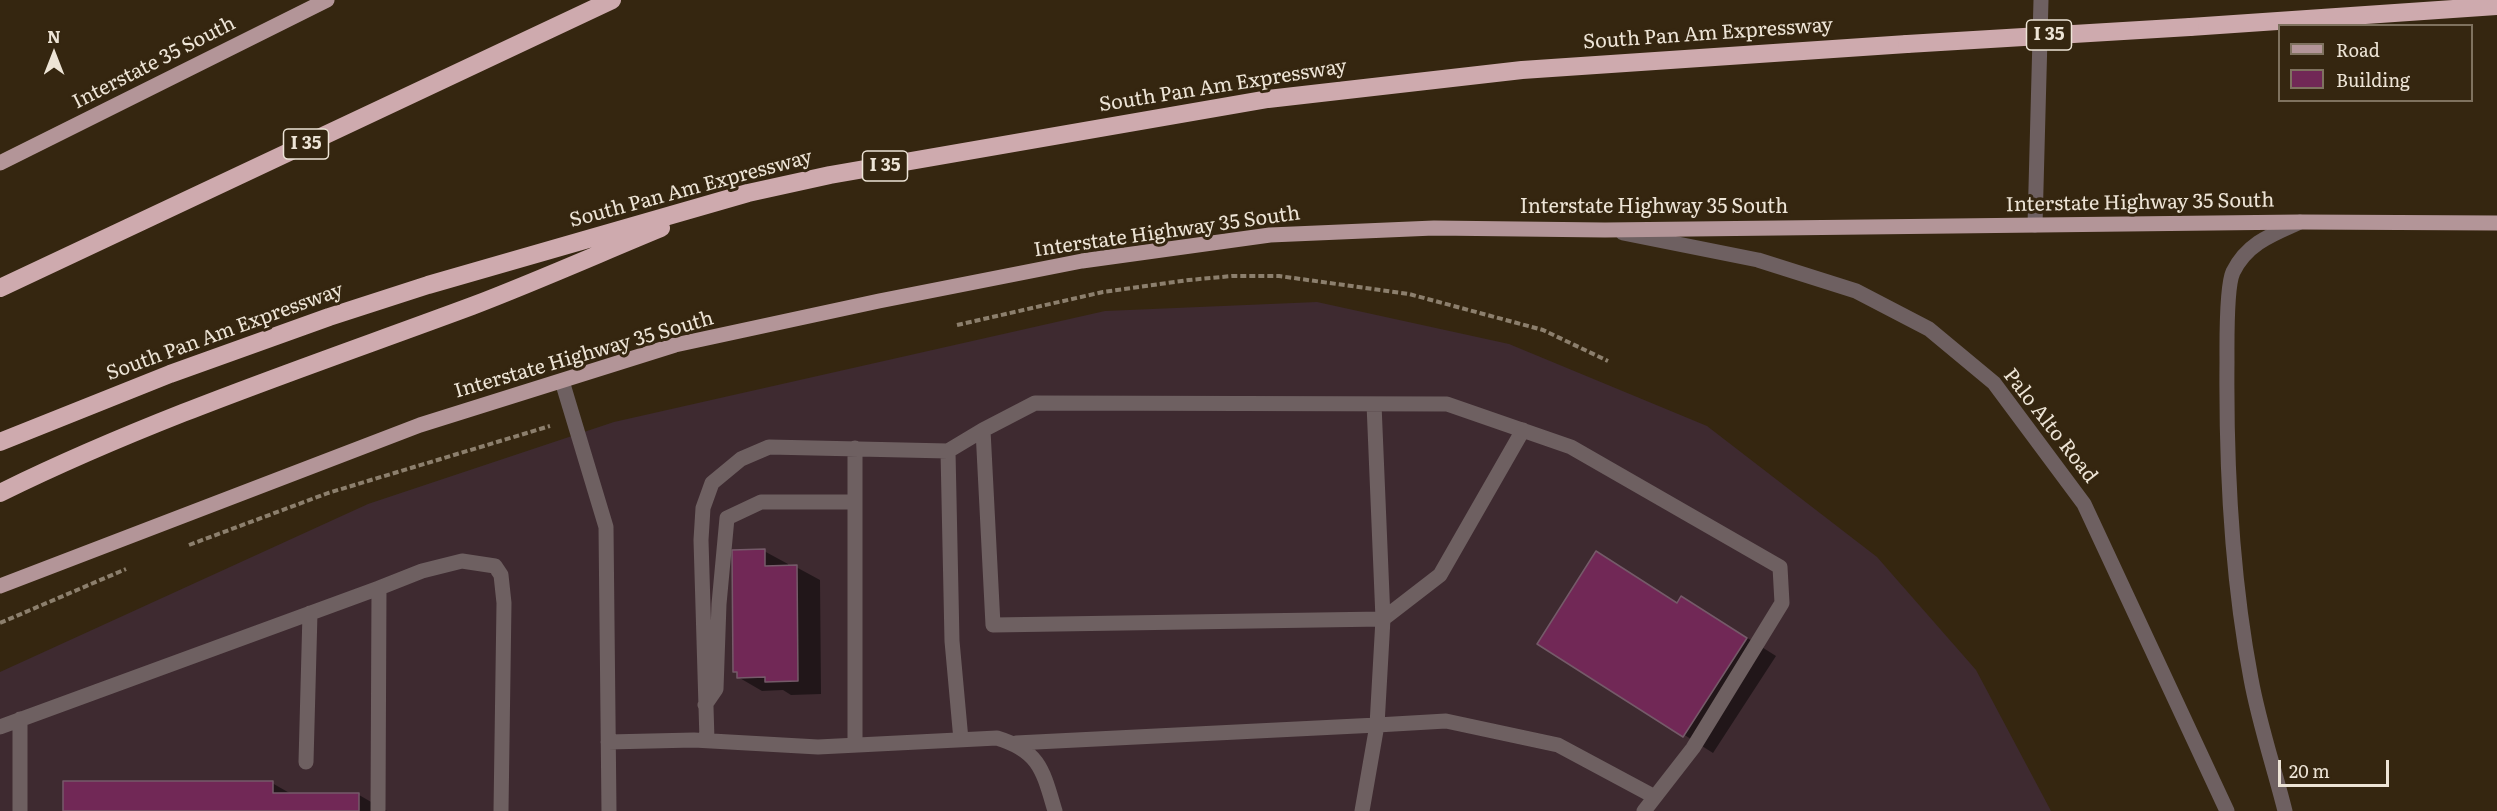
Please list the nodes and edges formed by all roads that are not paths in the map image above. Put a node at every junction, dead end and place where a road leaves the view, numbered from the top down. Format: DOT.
graph roads {
  1 [pos="327,0"];
  2 [pos="612,0"];
  3 [pos="2042,0"];
  4 [pos="2497,6"];
  5 [pos="0,163"];
  6 [pos="748,193"];
  7 [pos="2300,222"];
  8 [pos="2497,223"];
  9 [pos="2035,225"];
  10 [pos="1605,230"];
  11 [pos="0,288"];
  12 [pos="561,381"];
  13 [pos="1374,404"];
  14 [pos="983,430"];
  15 [pos="1523,430"];
  16 [pos="0,442"];
  17 [pos="855,448"];
  18 [pos="948,451"];
  19 [pos="0,493"];
  20 [pos="855,502"];
  21 [pos="0,586"];
  22 [pos="379,588"];
  23 [pos="310,613"];
  24 [pos="1383,619"];
  25 [pos="705,705"];
  26 [pos="20,719"];
  27 [pos="1377,725"];
  28 [pos="0,727"];
  29 [pos="706,740"];
  30 [pos="961,740"];
  31 [pos="608,742"];
  32 [pos="1016,743"];
  33 [pos="855,745"];
  34 [pos="306,762"];
  35 [pos="1655,797"];
  36 [pos="20,811"];
  37 [pos="378,811"];
  38 [pos="501,811"];
  39 [pos="609,811"];
  40 [pos="1055,811"];
  41 [pos="1362,811"];
  42 [pos="1644,811"];
  43 [pos="2227,811"];
  44 [pos="2285,811"];
  1 -- 5 [label="main road, Interstate 35 South"];
  2 -- 11 [label="highway, I 35"];
  3 -- 9 [label="street"];
  4 -- 6 [label="highway, South Pan Am Expressway / I 35, bridge"];
  6 -- 16 [label="highway, South Pan Am Expressway / I 35"];
  6 -- 19 [label="highway"];
  7 -- 8 [label="main road, Interstate Highway 35 South"];
  7 -- 9 [label="main road, Interstate Highway 35 South"];
  7 -- 44 [label="street"];
  9 -- 10 [label="main road, Interstate Highway 35 South"];
  10 -- 12 [label="main road, Interstate Highway 35 South"];
  10 -- 43 [label="street, Palo Alto Road"];
  12 -- 21 [label="main road, Interstate Highway 35 South"];
  12 -- 31 [label="street"];
  13 -- 14 [label="street"];
  13 -- 15 [label="street"];
  13 -- 24 [label="street"];
  14 -- 18 [label="street"];
  14 -- 24 [label="street"];
  15 -- 24 [label="street"];
  15 -- 35 [label="street"];
  17 -- 18 [label="street"];
  17 -- 20 [label="street"];
  17 -- 25 [label="street"];
  18 -- 30 [label="street"];
  20 -- 25 [label="street"];
  20 -- 33 [label="street"];
  22 -- 23 [label="street"];
  22 -- 37 [label="street"];
  22 -- 38 [label="street"];
  23 -- 26 [label="street"];
  23 -- 34 [label="street"];
  24 -- 27 [label="street"];
  25 -- 29 [label="street"];
  26 -- 28 [label="street"];
  26 -- 36 [label="street"];
  27 -- 32 [label="street"];
  27 -- 35 [label="street"];
  27 -- 41 [label="street"];
  29 -- 31 [label="street"];
  29 -- 33 [label="street"];
  30 -- 32 [label="street"];
  30 -- 33 [label="street"];
  31 -- 39 [label="street"];
  32 -- 40 [label="street"];
  35 -- 42 [label="street"];
}
